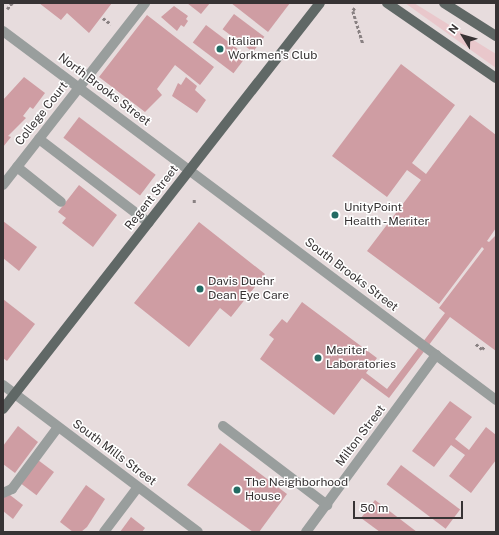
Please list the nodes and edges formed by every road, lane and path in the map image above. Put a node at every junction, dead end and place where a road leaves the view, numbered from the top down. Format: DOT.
graph roads {
  1 [pos="12,3"];
  2 [pos="145,3"];
  3 [pos="320,3"];
  4 [pos="387,3"];
  5 [pos="444,3"];
  6 [pos="355,8"];
  7 [pos="7,9"];
  8 [pos="102,18"];
  9 [pos="110,24"];
  10 [pos="3,31"];
  11 [pos="496,36"];
  12 [pos="362,43"];
  13 [pos="496,78"];
  14 [pos="80,88"];
  15 [pos="39,139"];
  16 [pos="17,167"];
  17 [pos="190,170"];
  18 [pos="3,185"];
  19 [pos="194,199"];
  20 [pos="61,202"];
  21 [pos="194,203"];
  22 [pos="149,223"];
  23 [pos="476,344"];
  24 [pos="485,346"];
  25 [pos="436,355"];
  26 [pos="3,385"];
  27 [pos="14,394"];
  28 [pos="496,400"];
  29 [pos="3,409"];
  30 [pos="223,426"];
  31 [pos="58,427"];
  32 [pos="138,487"];
  33 [pos="3,493"];
  34 [pos="327,505"];
  35 [pos="104,532"];
  36 [pos="198,532"];
  37 [pos="306,532"];
  1 -- 7 [label="path"];
  2 -- 14 [label="street, College Court"];
  3 -- 17 [label="main road, Regent Street"];
  4 -- 13 [label="main road"];
  5 -- 11 [label="main road"];
  6 -- 12 [label="path"];
  8 -- 9 [label="path"];
  10 -- 14 [label="street, North Brooks Street"];
  14 -- 15 [label="street, College Court"];
  14 -- 17 [label="street, North Brooks Street"];
  15 -- 16 [label="street, College Court"];
  15 -- 22 [label="street"];
  16 -- 18 [label="street, College Court"];
  16 -- 20 [label="street"];
  17 -- 22 [label="main road, Regent Street"];
  17 -- 25 [label="street, South Brooks Street"];
  19 -- 21 [label="path"];
  22 -- 27 [label="main road, Regent Street"];
  23 -- 24 [label="path"];
  25 -- 28 [label="street, South Brooks Street"];
  25 -- 34 [label="street, Milton Street"];
  26 -- 27 [label="street, South Mills Street"];
  27 -- 29 [label="main road, Regent Street"];
  27 -- 31 [label="street, South Mills Street"];
  30 -- 34 [label="street"];
  31 -- 32 [label="street, South Mills Street"];
  31 -- 33 [label="street"];
  32 -- 35 [label="street"];
  32 -- 36 [label="street, South Mills Street"];
  34 -- 37 [label="street, Milton Street"];
}
